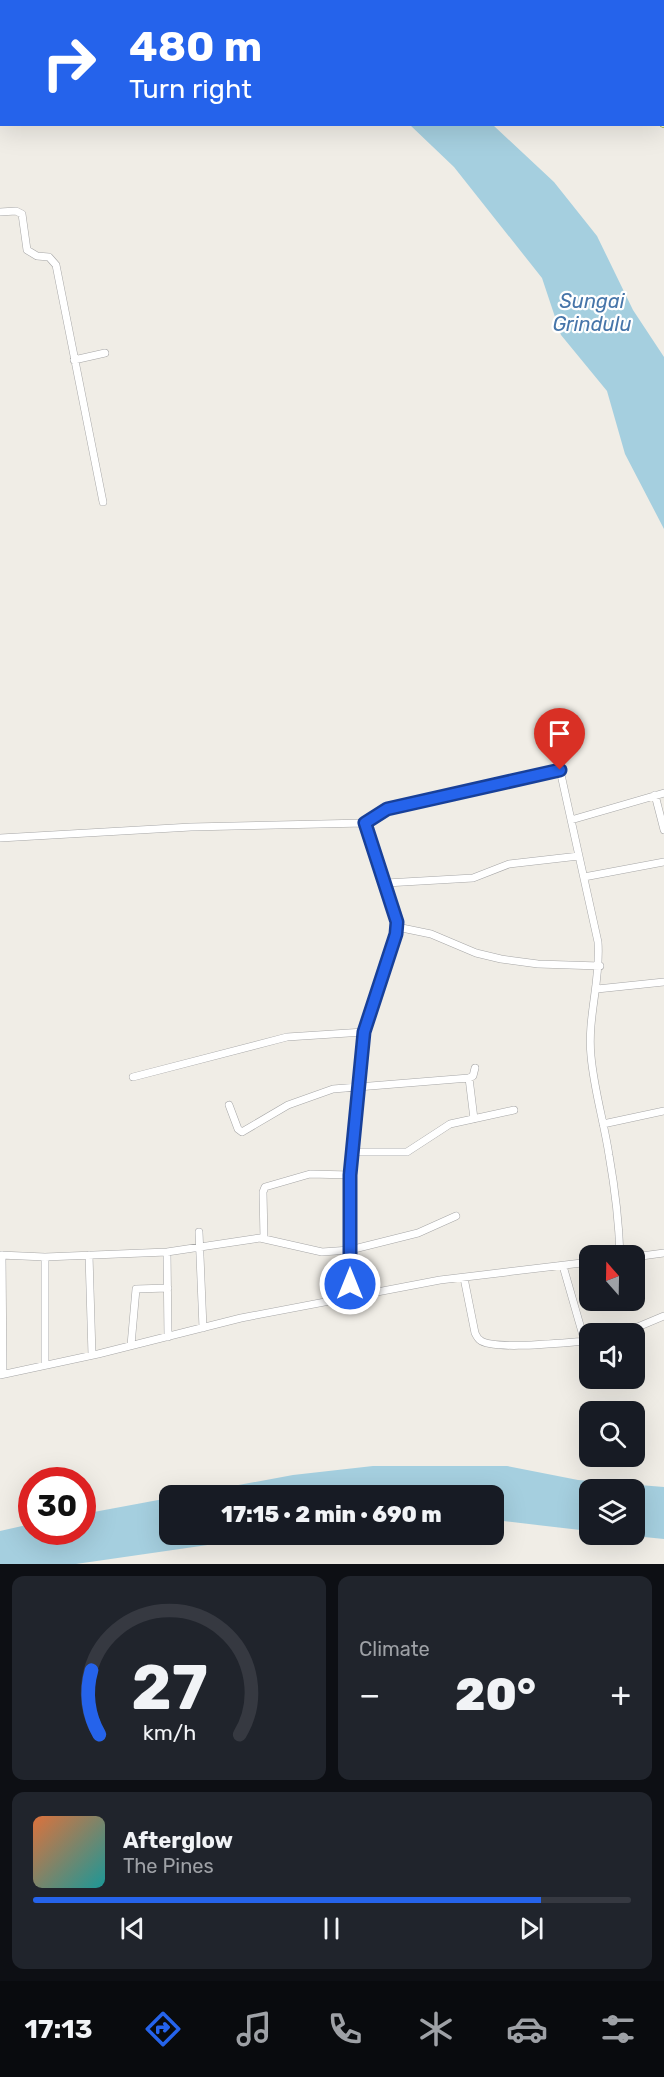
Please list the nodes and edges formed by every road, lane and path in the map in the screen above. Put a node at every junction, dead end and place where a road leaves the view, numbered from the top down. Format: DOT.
graph roads {
  1 [pos="0,212"];
  2 [pos="105,353"];
  3 [pos="74,360"];
  4 [pos="103,502"];
  5 [pos="664,793"];
  6 [pos="655,795"];
  7 [pos="572,820"];
  8 [pos="365,823"];
  9 [pos="664,830"];
  10 [pos="0,838"];
  11 [pos="579,856"];
  12 [pos="664,862"];
  13 [pos="584,878"];
  14 [pos="386,883"];
  15 [pos="397,927"];
  16 [pos="600,966"];
  17 [pos="664,982"];
  18 [pos="597,989"];
  19 [pos="364,1032"];
  20 [pos="475,1068"];
  21 [pos="134,1077"];
  22 [pos="469,1078"];
  23 [pos="358,1085"];
  24 [pos="230,1105"];
  25 [pos="514,1110"];
  26 [pos="664,1111"];
  27 [pos="474,1119"];
  28 [pos="603,1124"];
  29 [pos="352,1152"];
  30 [pos="350,1175"];
  31 [pos="456,1216"];
  32 [pos="199,1232"];
  33 [pos="264,1239"];
  34 [pos="620,1245"];
  35 [pos="199,1249"];
  36 [pos="350,1250"];
  37 [pos="167,1252"];
  38 [pos="664,1253"];
  39 [pos="1,1255"];
  40 [pos="89,1255"];
  41 [pos="645,1256"];
  42 [pos="45,1257"];
  43 [pos="579,1264"];
  44 [pos="564,1266"];
  45 [pos="464,1278"];
  46 [pos="168,1288"];
  47 [pos="350,1299"];
  48 [pos="664,1316"];
  49 [pos="579,1323"];
  50 [pos="645,1324"];
  51 [pos="203,1328"];
  52 [pos="168,1337"];
  53 [pos="579,1342"];
  54 [pos="130,1345"];
  55 [pos="92,1355"];
  56 [pos="45,1365"];
  57 [pos="1,1374"];
  1 -- 3 [label="street"];
  2 -- 3 [label="street"];
  3 -- 4 [label="street"];
  5 -- 6 [label="street"];
  6 -- 7 [label="street"];
  6 -- 9 [label="street"];
  7 -- 8 [label="street"];
  7 -- 11 [label="street"];
  8 -- 10 [label="street"];
  8 -- 14 [label="street"];
  11 -- 13 [label="street"];
  11 -- 14 [label="street"];
  12 -- 13 [label="street"];
  13 -- 16 [label="street"];
  14 -- 15 [label="street"];
  15 -- 16 [label="street"];
  15 -- 19 [label="street"];
  16 -- 18 [label="street"];
  17 -- 18 [label="street"];
  18 -- 28 [label="street"];
  19 -- 21 [label="street"];
  19 -- 23 [label="street"];
  20 -- 22 [label="street"];
  22 -- 23 [label="street"];
  22 -- 27 [label="street"];
  23 -- 24 [label="street"];
  23 -- 29 [label="street"];
  25 -- 27 [label="street"];
  26 -- 28 [label="street"];
  27 -- 29 [label="street"];
  28 -- 34 [label="street"];
  29 -- 30 [label="street"];
  30 -- 33 [label="street"];
  30 -- 36 [label="street"];
  31 -- 36 [label="street"];
  32 -- 35 [label="street"];
  33 -- 35 [label="street"];
  33 -- 36 [label="street"];
  35 -- 37 [label="street"];
  35 -- 51 [label="street"];
  36 -- 47 [label="street"];
  37 -- 40 [label="street"];
  37 -- 46 [label="street"];
  38 -- 41 [label="street"];
  39 -- 42 [label="street"];
  39 -- 57 [label="street"];
  40 -- 42 [label="street"];
  40 -- 55 [label="street"];
  42 -- 56 [label="street"];
  43 -- 44 [label="street"];
  44 -- 45 [label="street"];
  44 -- 49 [label="street"];
  45 -- 47 [label="street"];
  45 -- 53 [label="street"];
  46 -- 52 [label="street"];
  46 -- 54 [label="street"];
  47 -- 51 [label="street"];
  48 -- 50 [label="street"];
  51 -- 52 [label="street"];
  52 -- 54 [label="street"];
  54 -- 55 [label="street"];
  55 -- 56 [label="street"];
  56 -- 57 [label="street"];
}
